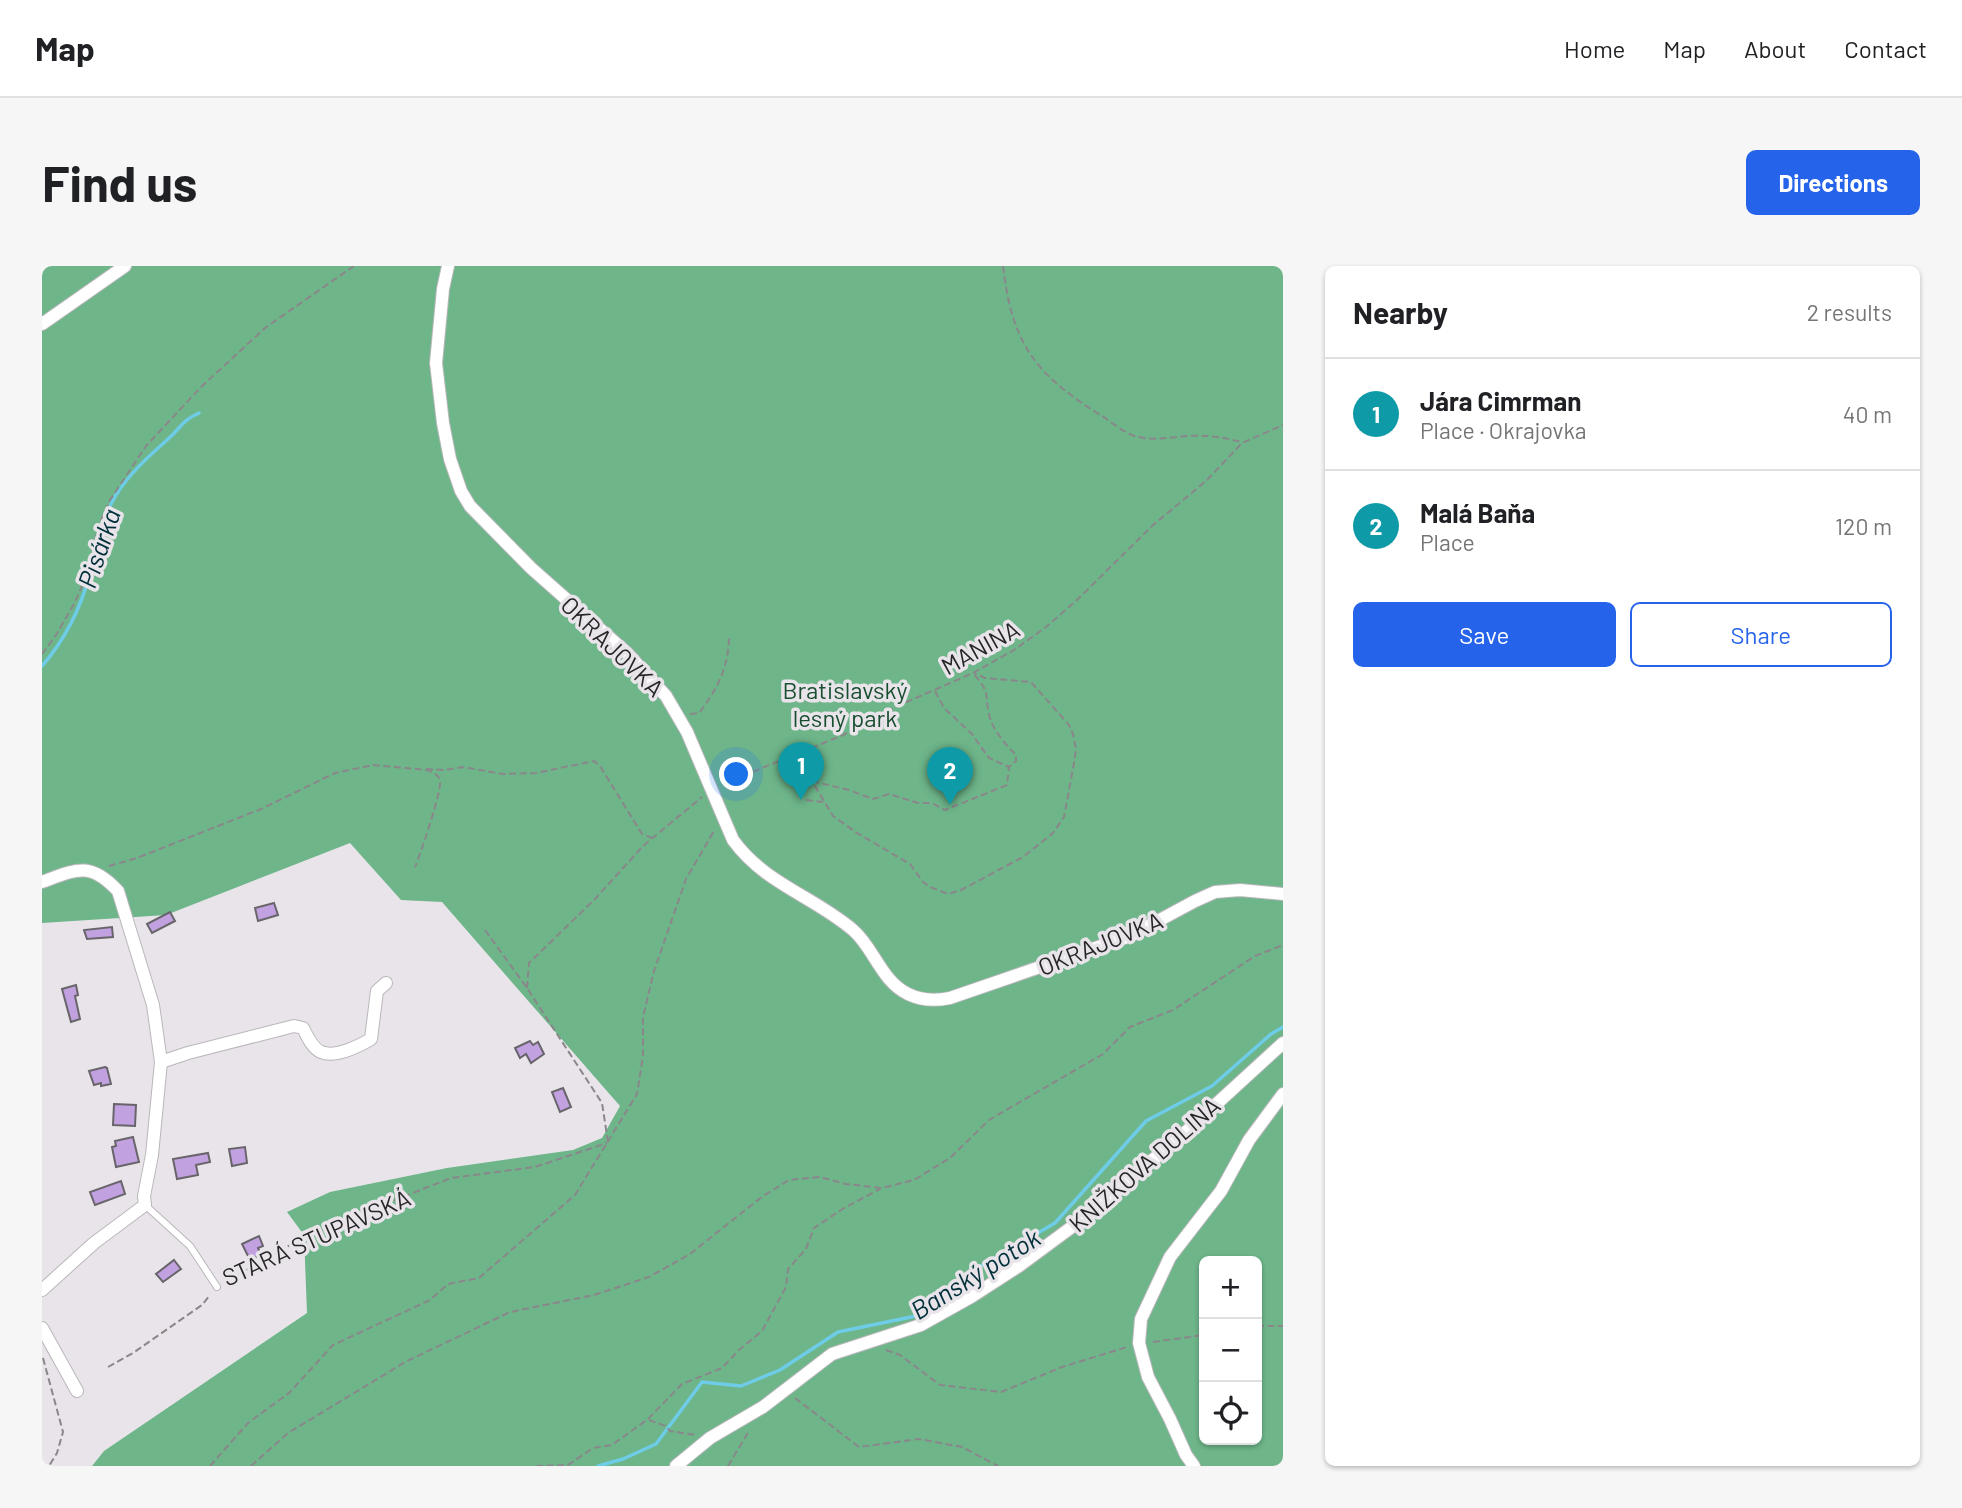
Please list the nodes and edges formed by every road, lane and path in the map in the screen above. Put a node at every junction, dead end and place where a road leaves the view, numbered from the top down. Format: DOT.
graph roads {
  1 [pos="125,266"];
  2 [pos="354,266"];
  3 [pos="448,266"];
  4 [pos="1003,266"];
  5 [pos="42,324"];
  6 [pos="1283,425"];
  7 [pos="1242,443"];
  8 [pos="729,636"];
  9 [pos="42,654"];
  10 [pos="973,673"];
  11 [pos="935,690"];
  12 [pos="676,711"];
  13 [pos="784,757"];
  14 [pos="1009,767"];
  15 [pos="412,769"];
  16 [pos="810,780"];
  17 [pos="713,792"];
  18 [pos="806,800"];
  19 [pos="824,802"];
  20 [pos="719,808"];
  21 [pos="655,839"];
  22 [pos="415,867"];
  23 [pos="92,870"];
  24 [pos="42,882"];
  25 [pos="1283,894"];
  26 [pos="485,930"];
  27 [pos="1283,945"];
  28 [pos="386,983"];
  29 [pos="527,988"];
  30 [pos="1283,1043"];
  31 [pos="161,1062"];
  32 [pos="1283,1094"];
  33 [pos="608,1143"];
  34 [pos="881,1188"];
  35 [pos="145,1205"];
  36 [pos="217,1287"];
  37 [pos="42,1290"];
  38 [pos="1262,1326"];
  39 [pos="1283,1326"];
  40 [pos="42,1328"];
  41 [pos="1199,1336"];
  42 [pos="865,1343"];
  43 [pos="1139,1343"];
  44 [pos="44,1360"];
  45 [pos="108,1367"];
  46 [pos="76,1391"];
  47 [pos="786,1391"];
  48 [pos="648,1419"];
  49 [pos="749,1430"];
  50 [pos="710,1438"];
  51 [pos="49,1466"];
  52 [pos="210,1466"];
  53 [pos="251,1466"];
  54 [pos="536,1466"];
  55 [pos="676,1466"];
  56 [pos="728,1466"];
  57 [pos="999,1466"];
  58 [pos="1194,1466"];
  1 -- 5 [label="street"];
  2 -- 9 [label="path"];
  3 -- 12 [label="street, OKRAJOVKA"];
  4 -- 7 [label="path"];
  6 -- 7 [label="path, MANINA"];
  7 -- 10 [label="path, MANINA"];
  8 -- 12 [label="path"];
  10 -- 11 [label="path, MANINA"];
  10 -- 14 [label="path"];
  10 -- 19 [label="path"];
  11 -- 14 [label="path"];
  11 -- 20 [label="path, MANINA"];
  12 -- 17 [label="street, OKRAJOVKA"];
  13 -- 16 [label="path"];
  14 -- 16 [label="path"];
  15 -- 21 [label="path"];
  15 -- 22 [label="path"];
  15 -- 23 [label="path"];
  16 -- 19 [label="path"];
  17 -- 20 [label="street, OKRAJOVKA"];
  17 -- 21 [label="path"];
  18 -- 19 [label="path"];
  20 -- 25 [label="street, OKRAJOVKA"];
  20 -- 33 [label="path, MANINA"];
  21 -- 29 [label="path"];
  23 -- 24 [label="street"];
  23 -- 31 [label="street"];
  26 -- 29 [label="path"];
  27 -- 34 [label="path"];
  28 -- 31 [label="street"];
  29 -- 33 [label="path"];
  30 -- 42 [label="street, KNIŽKOVA DOLINA"];
  31 -- 35 [label="street"];
  32 -- 43 [label="street"];
  33 -- 36 [label="path, STARÁ STUPAVSKÁ"];
  33 -- 52 [label="path, MANINA"];
  34 -- 48 [label="path"];
  34 -- 53 [label="path"];
  35 -- 36 [label="lane, STARÁ STUPAVSKÁ"];
  35 -- 37 [label="street"];
  36 -- 45 [label="path"];
  38 -- 39 [label="path"];
  40 -- 46 [label="street"];
  41 -- 43 [label="path"];
  42 -- 43 [label="path"];
  42 -- 47 [label="street, KNIŽKOVA DOLINA"];
  43 -- 58 [label="street"];
  44 -- 51 [label="path"];
  47 -- 50 [label="street, KNIŽKOVA DOLINA"];
  47 -- 57 [label="path"];
  48 -- 50 [label="path"];
  48 -- 54 [label="path"];
  49 -- 56 [label="path"];
  50 -- 55 [label="street, KNIŽKOVA DOLINA"];
}
